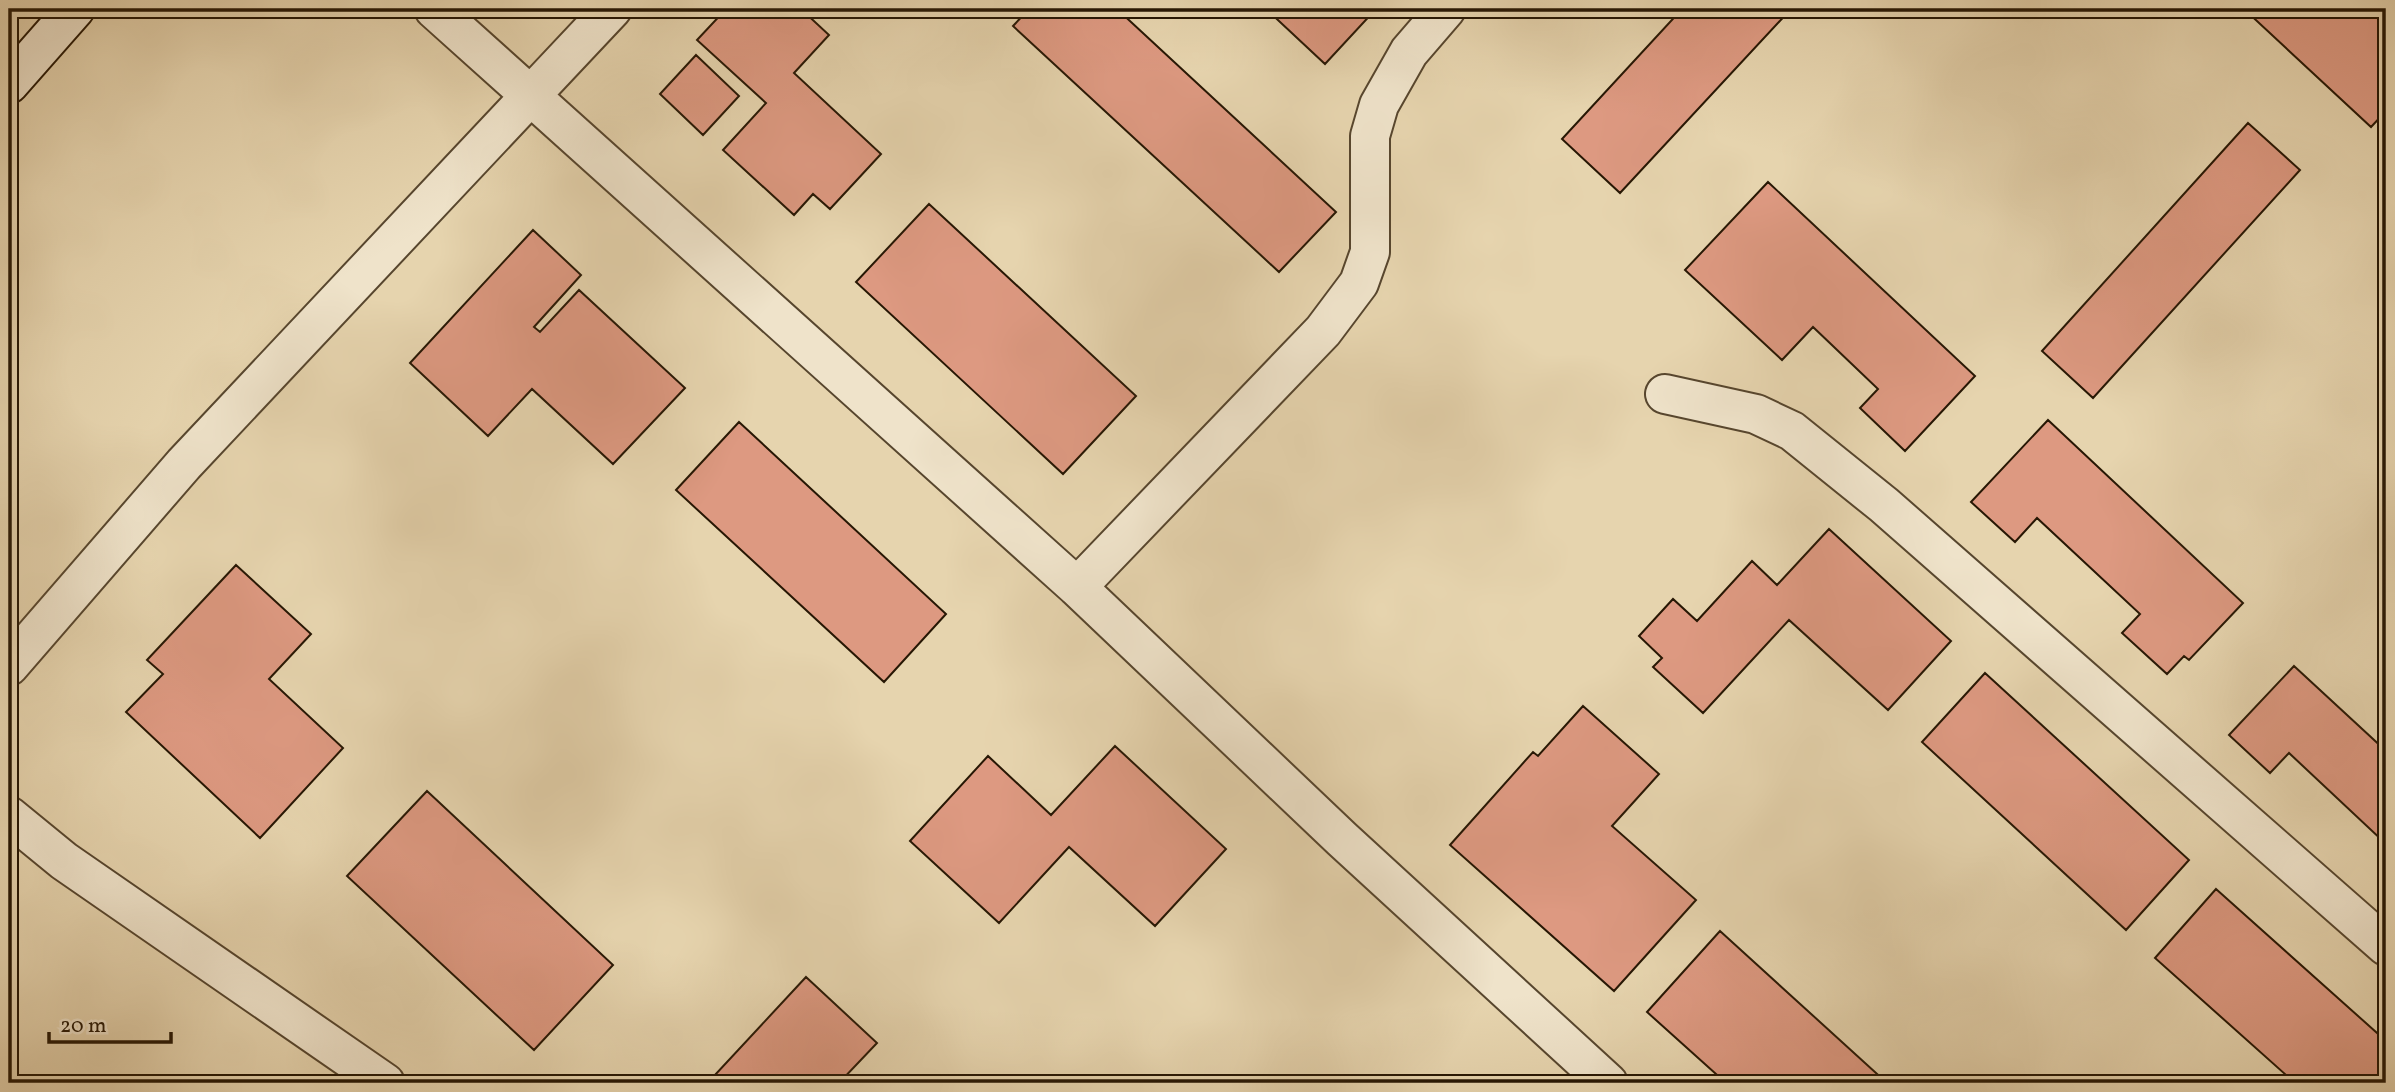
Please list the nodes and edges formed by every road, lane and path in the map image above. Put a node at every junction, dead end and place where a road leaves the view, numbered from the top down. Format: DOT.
graph roads {
  1 [pos="75,9"];
  2 [pos="434,9"];
  3 [pos="612,9"];
  4 [pos="1446,9"];
  5 [pos="9,83"];
  6 [pos="532,96"];
  7 [pos="1665,394"];
  8 [pos="1077,587"];
  9 [pos="9,666"];
  10 [pos="9,816"];
  11 [pos="2386,946"];
  12 [pos="385,1083"];
  13 [pos="1608,1083"];
  1 -- 5 [label="street"];
  2 -- 6 [label="street"];
  3 -- 6 [label="street"];
  4 -- 8 [label="street"];
  6 -- 8 [label="street"];
  6 -- 9 [label="street"];
  7 -- 11 [label="street"];
  8 -- 13 [label="street"];
  10 -- 12 [label="street"];
}
